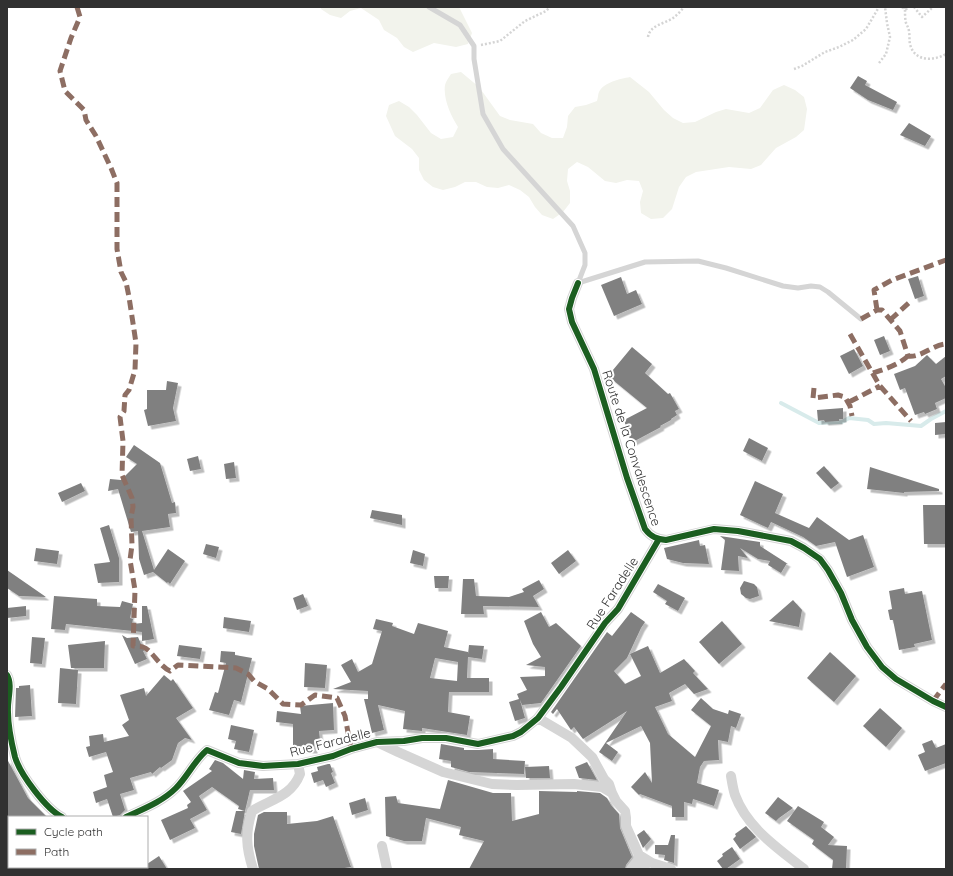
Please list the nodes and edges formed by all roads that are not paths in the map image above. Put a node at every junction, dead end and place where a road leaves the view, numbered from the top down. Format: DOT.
graph roads {
  1 [pos="429,7"];
  2 [pos="578,283"];
  3 [pos="861,319"];
  4 [pos="659,539"];
  5 [pos="7,675"];
  6 [pos="946,707"];
  7 [pos="538,718"];
  8 [pos="378,742"];
  9 [pos="298,764"];
  10 [pos="731,776"];
  11 [pos="612,793"];
  12 [pos="57,816"];
  13 [pos="128,816"];
  14 [pos="382,846"];
  15 [pos="638,857"];
  16 [pos="253,869"];
  17 [pos="387,869"];
  18 [pos="631,869"];
  19 [pos="644,869"];
  20 [pos="671,869"];
  21 [pos="804,869"];
  1 -- 2 [label="lane, Route de la Convalescence"];
  2 -- 3 [label="lane"];
  2 -- 4 [label="street, Route de la Convalescence"];
  4 -- 6 [label="street, Route de la Convalescence"];
  4 -- 7 [label="street, Rue Faradelle"];
  5 -- 12 [label="street"];
  7 -- 8 [label="street, Rue Faradelle"];
  7 -- 11 [label="street"];
  8 -- 9 [label="street, Rue Faradelle"];
  8 -- 11 [label="street"];
  9 -- 13 [label="street, Rue Faradelle"];
  9 -- 16 [label="street"];
  10 -- 21 [label="street"];
  11 -- 15 [label="street"];
  14 -- 17 [label="street"];
  15 -- 18 [label="street"];
  15 -- 19 [label="street"];
  15 -- 20 [label="street"];
}
